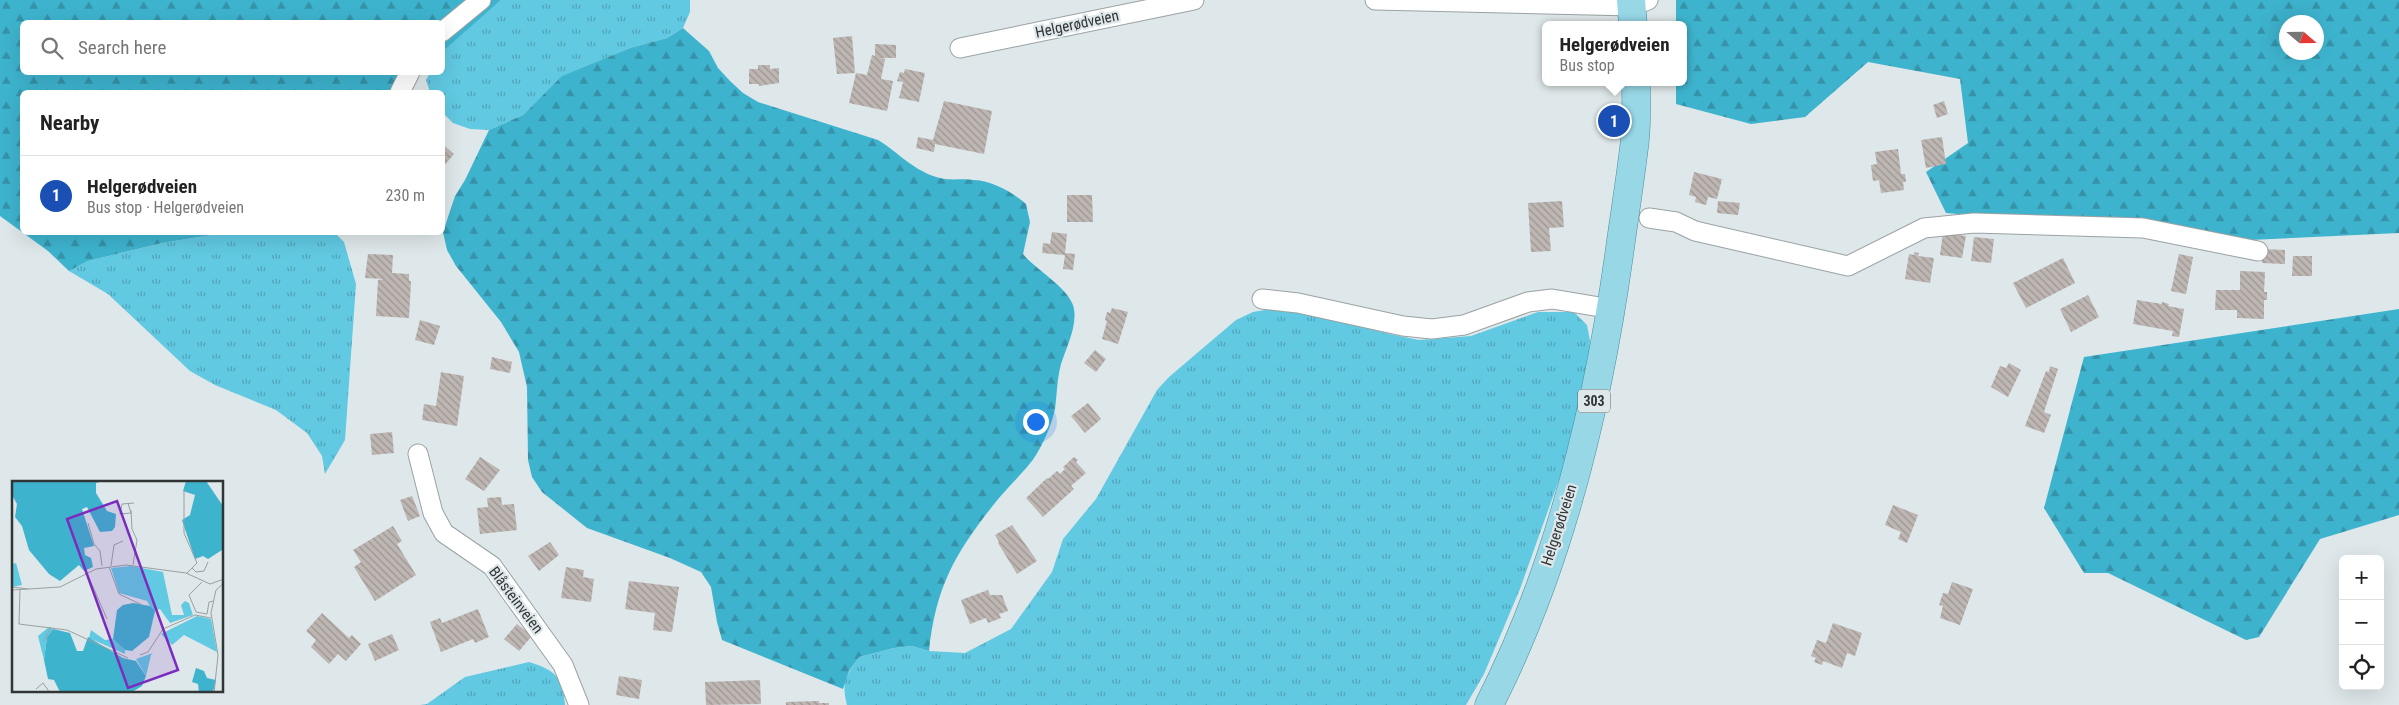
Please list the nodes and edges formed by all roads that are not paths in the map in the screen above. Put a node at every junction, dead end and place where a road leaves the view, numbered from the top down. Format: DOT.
graph roads {
  1 [pos="481,0"];
  2 [pos="1194,0"];
  3 [pos="1375,0"];
  4 [pos="1636,8"];
  5 [pos="445,30"];
  6 [pos="960,48"];
  7 [pos="408,75"];
  8 [pos="1636,86"];
  9 [pos="401,90"];
  10 [pos="1649,218"];
  11 [pos="2258,251"];
  12 [pos="1262,300"];
  13 [pos="1612,309"];
  14 [pos="418,454"];
  15 [pos="579,705"];
  16 [pos="1489,705"];
  1 -- 5 [label="street"];
  2 -- 6 [label="street, Helgerødveien"];
  3 -- 4 [label="street"];
  7 -- 9 [label="street"];
  8 -- 13 [label="main road, Helgerødveien / 303"];
  10 -- 11 [label="street"];
  12 -- 13 [label="street"];
  13 -- 16 [label="main road, Helgerødveien / 303"];
  14 -- 15 [label="street, Blåsteinveien"];
}
